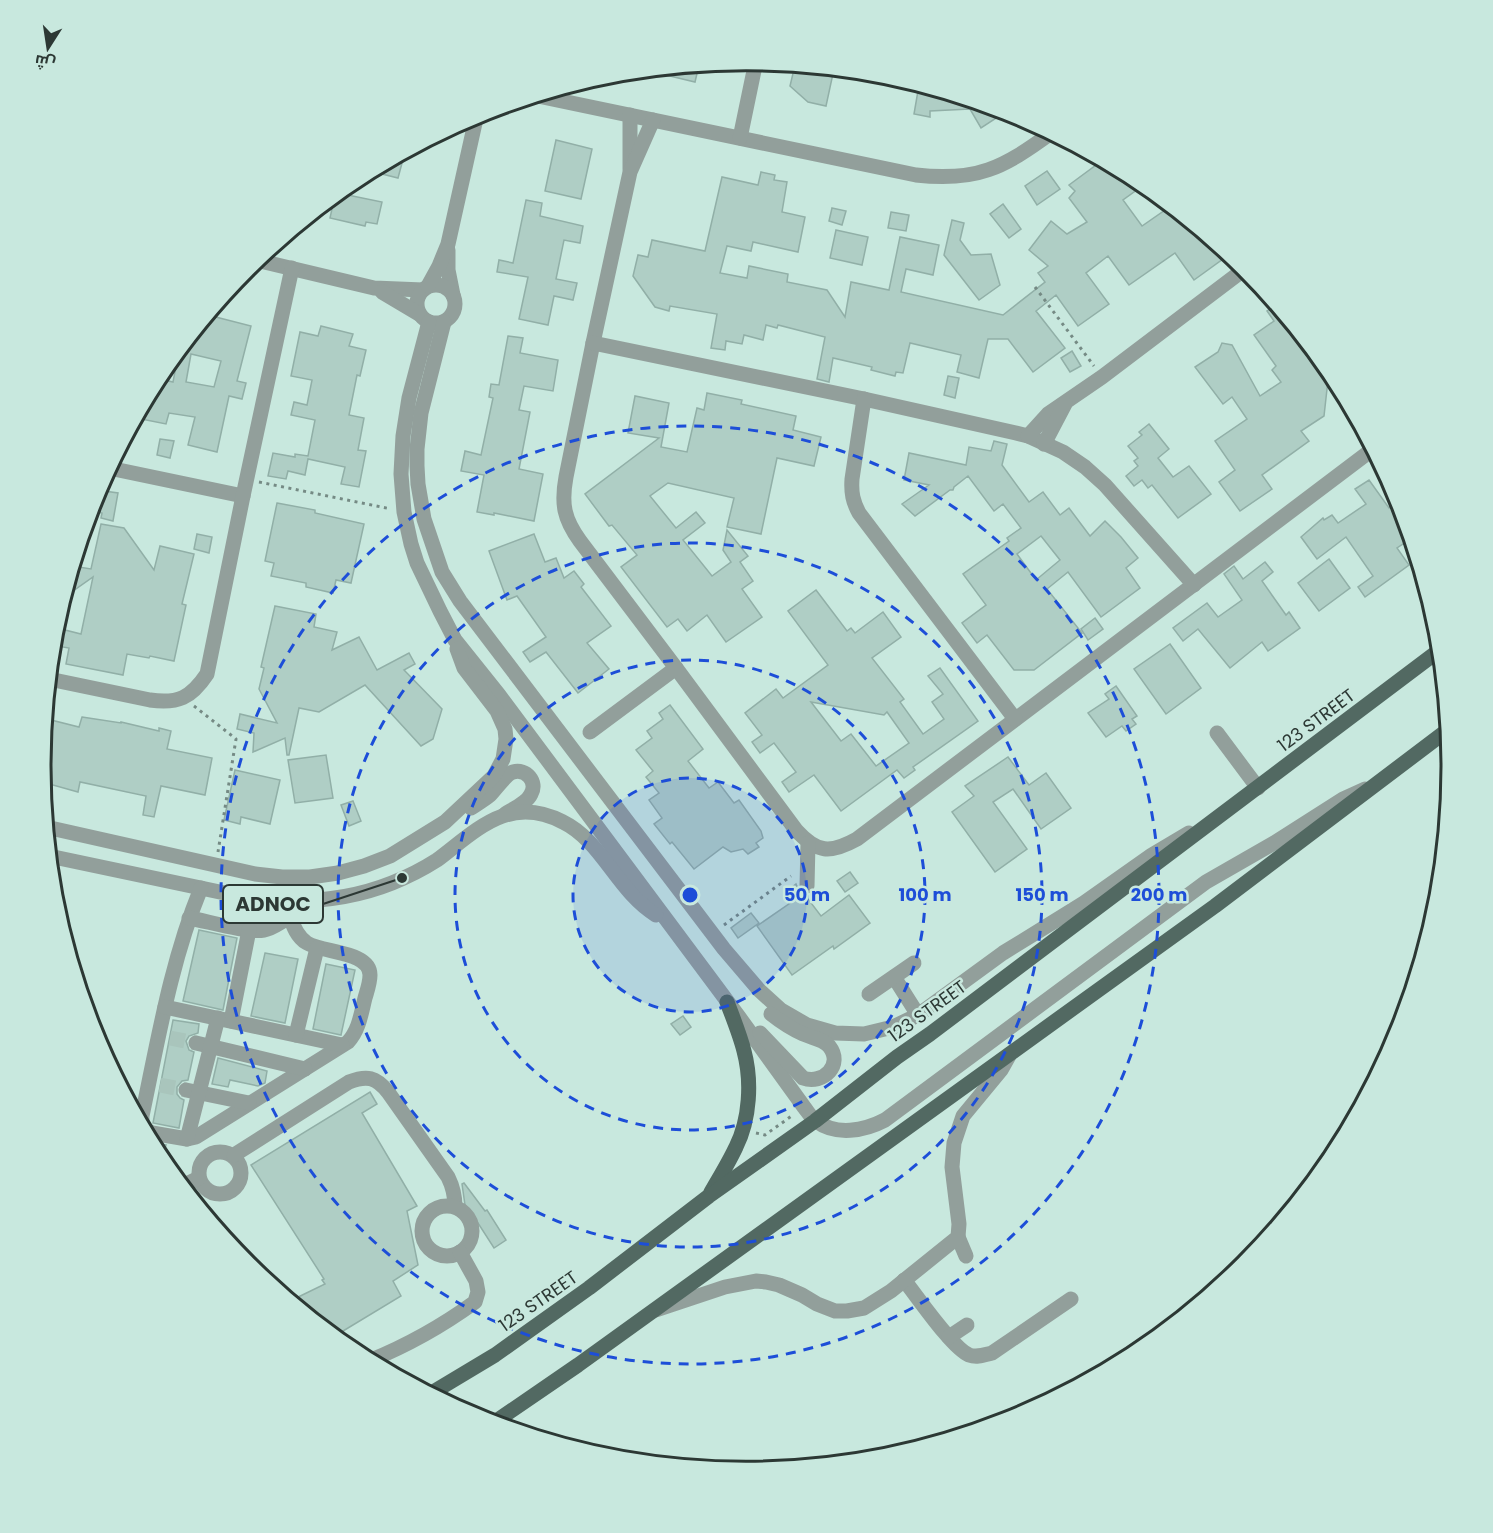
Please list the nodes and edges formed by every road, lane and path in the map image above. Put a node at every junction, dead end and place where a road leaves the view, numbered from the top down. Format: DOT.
graph roads {
  1 [pos="754,71"];
  2 [pos="553,99"];
  3 [pos="630,115"];
  4 [pos="652,120"];
  5 [pos="474,127"];
  6 [pos="740,138"];
  7 [pos="1043,138"];
  8 [pos="630,172"];
  9 [pos="448,244"];
  10 [pos="268,263"];
  11 [pos="292,268"];
  12 [pos="1237,274"];
  13 [pos="1035,287"];
  14 [pos="374,288"];
  15 [pos="426,288"];
  16 [pos="453,295"];
  17 [pos="431,319"];
  18 [pos="593,344"];
  19 [pos="1102,376"];
  20 [pos="864,399"];
  21 [pos="1067,402"];
  22 [pos="1028,436"];
  23 [pos="1044,444"];
  24 [pos="1367,453"];
  25 [pos="118,470"];
  26 [pos="246,479"];
  27 [pos="243,496"];
  28 [pos="404,512"];
  29 [pos="1194,585"];
  30 [pos="455,640"];
  31 [pos="1433,655"];
  32 [pos="676,668"];
  33 [pos="56,681"];
  34 [pos="184,698"];
  35 [pos="1015,719"];
  36 [pos="590,732"];
  37 [pos="1217,733"];
  38 [pos="1441,735"];
  39 [pos="1378,783"];
  40 [pos="1258,788"];
  41 [pos="503,816"];
  42 [pos="1218,818"];
  43 [pos="444,822"];
  44 [pos="54,828"];
  45 [pos="808,843"];
  46 [pos="57,858"];
  47 [pos="807,864"];
  48 [pos="216,866"];
  49 [pos="807,886"];
  50 [pos="201,888"];
  51 [pos="306,902"];
  52 [pos="290,916"];
  53 [pos="189,918"];
  54 [pos="667,921"];
  55 [pos="249,930"];
  56 [pos="713,934"];
  57 [pos="317,948"];
  58 [pos="724,949"];
  59 [pos="914,963"];
  60 [pos="894,977"];
  61 [pos="869,994"];
  62 [pos="727,1002"];
  63 [pos="165,1007"];
  64 [pos="918,1015"];
  65 [pos="739,1017"];
  66 [pos="224,1020"];
  67 [pos="296,1035"];
  68 [pos="203,1045"];
  69 [pos="342,1046"];
  70 [pos="1010,1054"];
  71 [pos="305,1069"];
  72 [pos="193,1091"];
  73 [pos="249,1104"];
  74 [pos="143,1113"];
  75 [pos="815,1121"];
  76 [pos="156,1134"];
  77 [pos="187,1139"];
  78 [pos="234,1155"];
  79 [pos="199,1178"];
  80 [pos="190,1182"];
  81 [pos="709,1196"];
  82 [pos="455,1207"];
  83 [pos="958,1237"];
  84 [pos="460,1252"];
  85 [pos="966,1256"];
  86 [pos="904,1280"];
  87 [pos="1071,1299"];
  88 [pos="654,1311"];
  89 [pos="967,1324"];
  90 [pos="949,1337"];
  91 [pos="379,1357"];
  92 [pos="438,1389"];
  93 [pos="502,1417"];
  1 -- 6 [label="street"];
  2 -- 3 [label="street"];
  3 -- 4 [label="street"];
  3 -- 8 [label="street"];
  4 -- 6 [label="street"];
  4 -- 8 [label="street"];
  5 -- 9 [label="street"];
  6 -- 7 [label="street"];
  8 -- 18 [label="street"];
  9 -- 15 [label="street"];
  9 -- 16 [label="street"];
  10 -- 11 [label="street"];
  11 -- 14 [label="street"];
  11 -- 26 [label="street"];
  12 -- 19 [label="street"];
  13 -- 19 [label="path"];
  14 -- 15 [label="street"];
  14 -- 17 [label="street"];
  15 -- 16 [label="street"];
  15 -- 17 [label="street"];
  16 -- 17 [label="street"];
  17 -- 28 [label="street"];
  17 -- 56 [label="street"];
  18 -- 20 [label="street"];
  18 -- 32 [label="street"];
  19 -- 21 [label="street"];
  20 -- 22 [label="street"];
  20 -- 35 [label="street"];
  21 -- 22 [label="street"];
  21 -- 23 [label="street"];
  22 -- 23 [label="street"];
  23 -- 29 [label="street"];
  24 -- 29 [label="street"];
  25 -- 27 [label="street"];
  26 -- 27 [label="street"];
  26 -- 28 [label="path"];
  27 -- 34 [label="street"];
  28 -- 30 [label="street"];
  29 -- 35 [label="street"];
  30 -- 43 [label="street"];
  30 -- 54 [label="street"];
  31 -- 40 [label="main road, 123 STREET"];
  32 -- 36 [label="street"];
  32 -- 45 [label="street"];
  33 -- 34 [label="street"];
  34 -- 48 [label="path"];
  35 -- 45 [label="street"];
  37 -- 40 [label="street"];
  38 -- 39 [label="main road"];
  39 -- 70 [label="main road"];
  39 -- 75 [label="street"];
  40 -- 42 [label="main road, 123 STREET"];
  41 -- 43 [label="street"];
  41 -- 51 [label="street"];
  41 -- 54 [label="street"];
  42 -- 64 [label="street"];
  42 -- 75 [label="main road, 123 STREET"];
  43 -- 48 [label="street"];
  44 -- 48 [label="street"];
  45 -- 47 [label="street"];
  46 -- 50 [label="street"];
  47 -- 49 [label="street"];
  47 -- 56 [label="path"];
  50 -- 51 [label="street"];
  50 -- 53 [label="street"];
  51 -- 52 [label="street"];
  52 -- 55 [label="street"];
  52 -- 57 [label="street"];
  53 -- 55 [label="street"];
  53 -- 63 [label="street"];
  54 -- 62 [label="street"];
  55 -- 66 [label="street"];
  56 -- 58 [label="street"];
  57 -- 67 [label="street"];
  57 -- 69 [label="street"];
  58 -- 64 [label="street"];
  58 -- 65 [label="street"];
  59 -- 60 [label="street"];
  60 -- 61 [label="street"];
  60 -- 64 [label="street"];
  62 -- 65 [label="street"];
  62 -- 81 [label="main road"];
  63 -- 66 [label="street"];
  63 -- 74 [label="street"];
  65 -- 75 [label="street"];
  66 -- 67 [label="street"];
  66 -- 68 [label="street"];
  67 -- 69 [label="street"];
  68 -- 71 [label="street"];
  68 -- 72 [label="street"];
  69 -- 71 [label="street"];
  70 -- 83 [label="street"];
  70 -- 88 [label="main road"];
  71 -- 73 [label="street"];
  72 -- 73 [label="street"];
  72 -- 77 [label="street"];
  73 -- 77 [label="street"];
  75 -- 81 [label="main road, 123 STREET"];
  76 -- 77 [label="street"];
  78 -- 79 [label="street"];
  78 -- 79 [label="street"];
  78 -- 82 [label="street"];
  79 -- 80 [label="street"];
  81 -- 92 [label="main road, 123 STREET"];
  82 -- 84 [label="street"];
  82 -- 84 [label="street"];
  83 -- 85 [label="street"];
  83 -- 86 [label="street"];
  84 -- 91 [label="street"];
  86 -- 88 [label="street"];
  86 -- 90 [label="street"];
  87 -- 90 [label="street"];
  88 -- 93 [label="main road"];
  89 -- 90 [label="street"];
}
